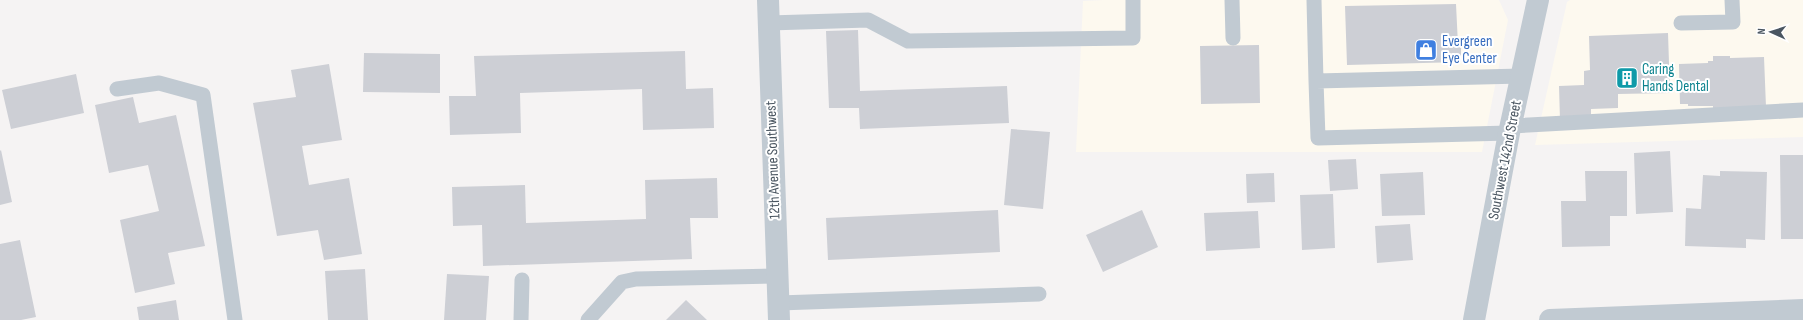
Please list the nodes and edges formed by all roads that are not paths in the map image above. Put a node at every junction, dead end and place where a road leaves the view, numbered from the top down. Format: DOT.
graph roads {
  1 [pos="768,0"];
  2 [pos="1133,0"];
  3 [pos="1232,0"];
  4 [pos="1314,0"];
  5 [pos="1538,0"];
  6 [pos="1732,0"];
  7 [pos="769,23"];
  8 [pos="1681,23"];
  9 [pos="1233,38"];
  10 [pos="1522,76"];
  11 [pos="1316,81"];
  12 [pos="117,89"];
  13 [pos="1803,110"];
  14 [pos="1510,129"];
  15 [pos="778,276"];
  16 [pos="522,280"];
  17 [pos="1039,294"];
  18 [pos="1803,310"];
  19 [pos="779,311"];
  20 [pos="236,320"];
  21 [pos="521,320"];
  22 [pos="588,320"];
  23 [pos="1474,320"];
  24 [pos="1550,320"];
  1 -- 7 [label="street, 12th Avenue Southwest"];
  2 -- 7 [label="lane"];
  3 -- 9 [label="lane"];
  4 -- 11 [label="lane"];
  5 -- 10 [label="street, Southwest 142nd Street"];
  6 -- 8 [label="lane"];
  7 -- 15 [label="street, 12th Avenue Southwest"];
  10 -- 11 [label="lane"];
  10 -- 14 [label="street, Southwest 142nd Street"];
  11 -- 14 [label="lane"];
  12 -- 20 [label="lane"];
  13 -- 14 [label="lane"];
  14 -- 23 [label="street, Southwest 142nd Street"];
  15 -- 19 [label="street, 12th Avenue Southwest"];
  15 -- 22 [label="lane"];
  16 -- 21 [label="lane"];
  17 -- 19 [label="lane"];
  18 -- 24 [label="street"];
}
